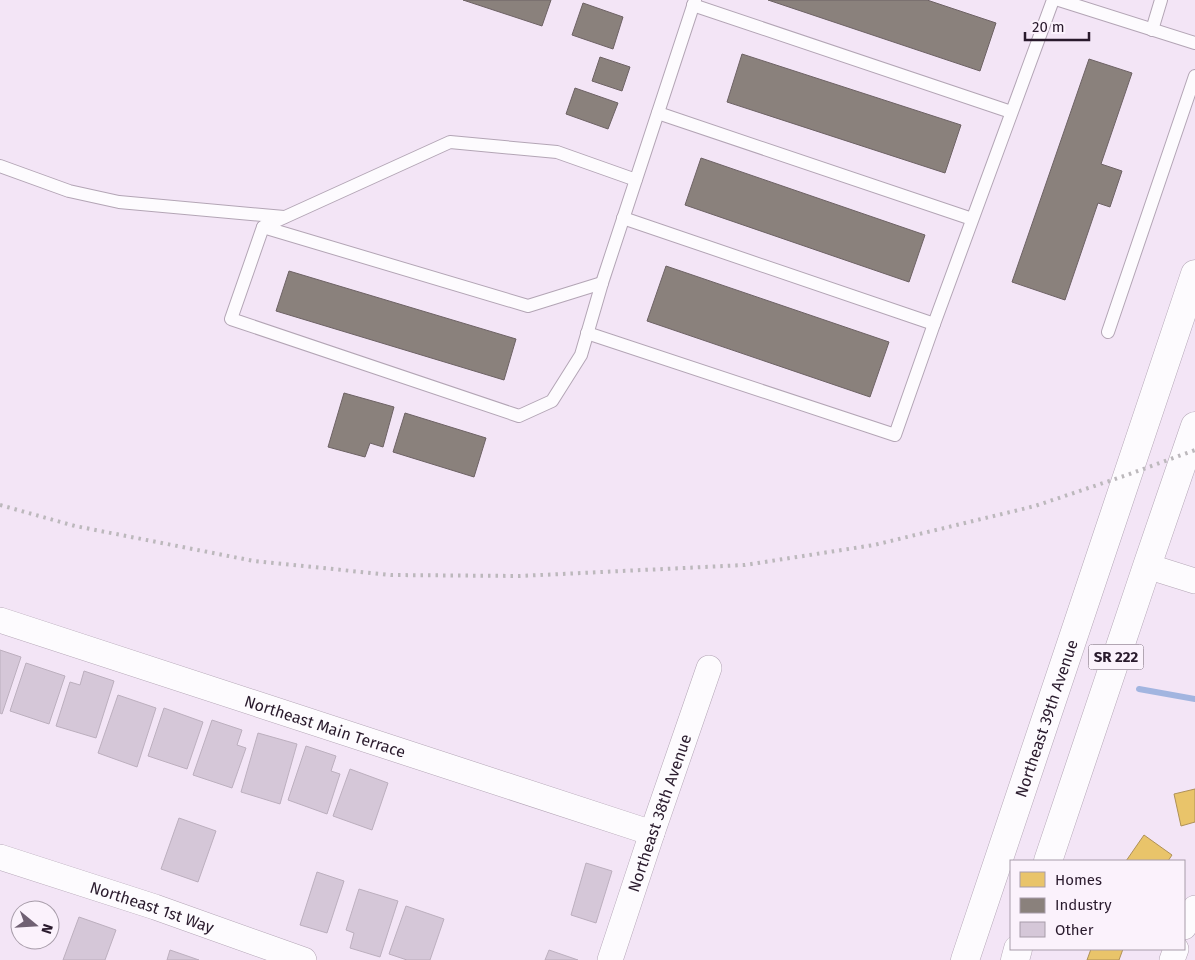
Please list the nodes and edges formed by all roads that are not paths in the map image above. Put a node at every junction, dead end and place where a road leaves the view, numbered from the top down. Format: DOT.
graph roads {
  1 [pos="1053,0"];
  2 [pos="1059,0"];
  3 [pos="1161,0"];
  4 [pos="694,3"];
  5 [pos="1152,30"];
  6 [pos="1195,43"];
  7 [pos="1195,76"];
  8 [pos="658,112"];
  9 [pos="1012,112"];
  10 [pos="0,166"];
  11 [pos="636,180"];
  12 [pos="286,217"];
  13 [pos="624,218"];
  14 [pos="972,220"];
  15 [pos="263,227"];
  16 [pos="1195,274"];
  17 [pos="602,283"];
  18 [pos="934,324"];
  19 [pos="1108,332"];
  20 [pos="588,333"];
  21 [pos="1195,426"];
  22 [pos="1147,566"];
  23 [pos="1195,581"];
  24 [pos="0,620"];
  25 [pos="709,668"];
  26 [pos="652,833"];
  27 [pos="0,857"];
  28 [pos="1048,860"];
  29 [pos="1004,867"];
  30 [pos="1195,908"];
  31 [pos="1185,925"];
  32 [pos="271,954"];
  33 [pos="304,960"];
  34 [pos="610,960"];
  35 [pos="965,960"];
  1 -- 9 [label="lane"];
  2 -- 5 [label="lane"];
  3 -- 5 [label="lane"];
  4 -- 8 [label="lane"];
  4 -- 9 [label="lane"];
  5 -- 6 [label="lane"];
  7 -- 19 [label="lane"];
  8 -- 11 [label="lane"];
  8 -- 14 [label="lane"];
  9 -- 14 [label="lane"];
  10 -- 12 [label="lane"];
  11 -- 12 [label="lane"];
  11 -- 13 [label="lane"];
  12 -- 15 [label="lane"];
  13 -- 17 [label="lane"];
  13 -- 18 [label="lane"];
  14 -- 18 [label="lane"];
  15 -- 17 [label="lane"];
  15 -- 20 [label="lane"];
  16 -- 29 [label="main road, Northeast 39th Avenue / SR 222"];
  17 -- 20 [label="lane"];
  18 -- 20 [label="lane"];
  21 -- 22 [label="main road, SR 222"];
  22 -- 23 [label="street"];
  22 -- 28 [label="main road, SR 222"];
  24 -- 26 [label="street, Northeast Main Terrace"];
  25 -- 26 [label="street, Northeast 38th Avenue"];
  26 -- 34 [label="street, Northeast 38th Avenue"];
  27 -- 32 [label="street, Northeast 1st Way"];
  29 -- 35 [label="main road, Northeast 39th Avenue / SR 222"];
  30 -- 31 [label="street"];
  32 -- 33 [label="street, Northeast 1st Way"];
}
